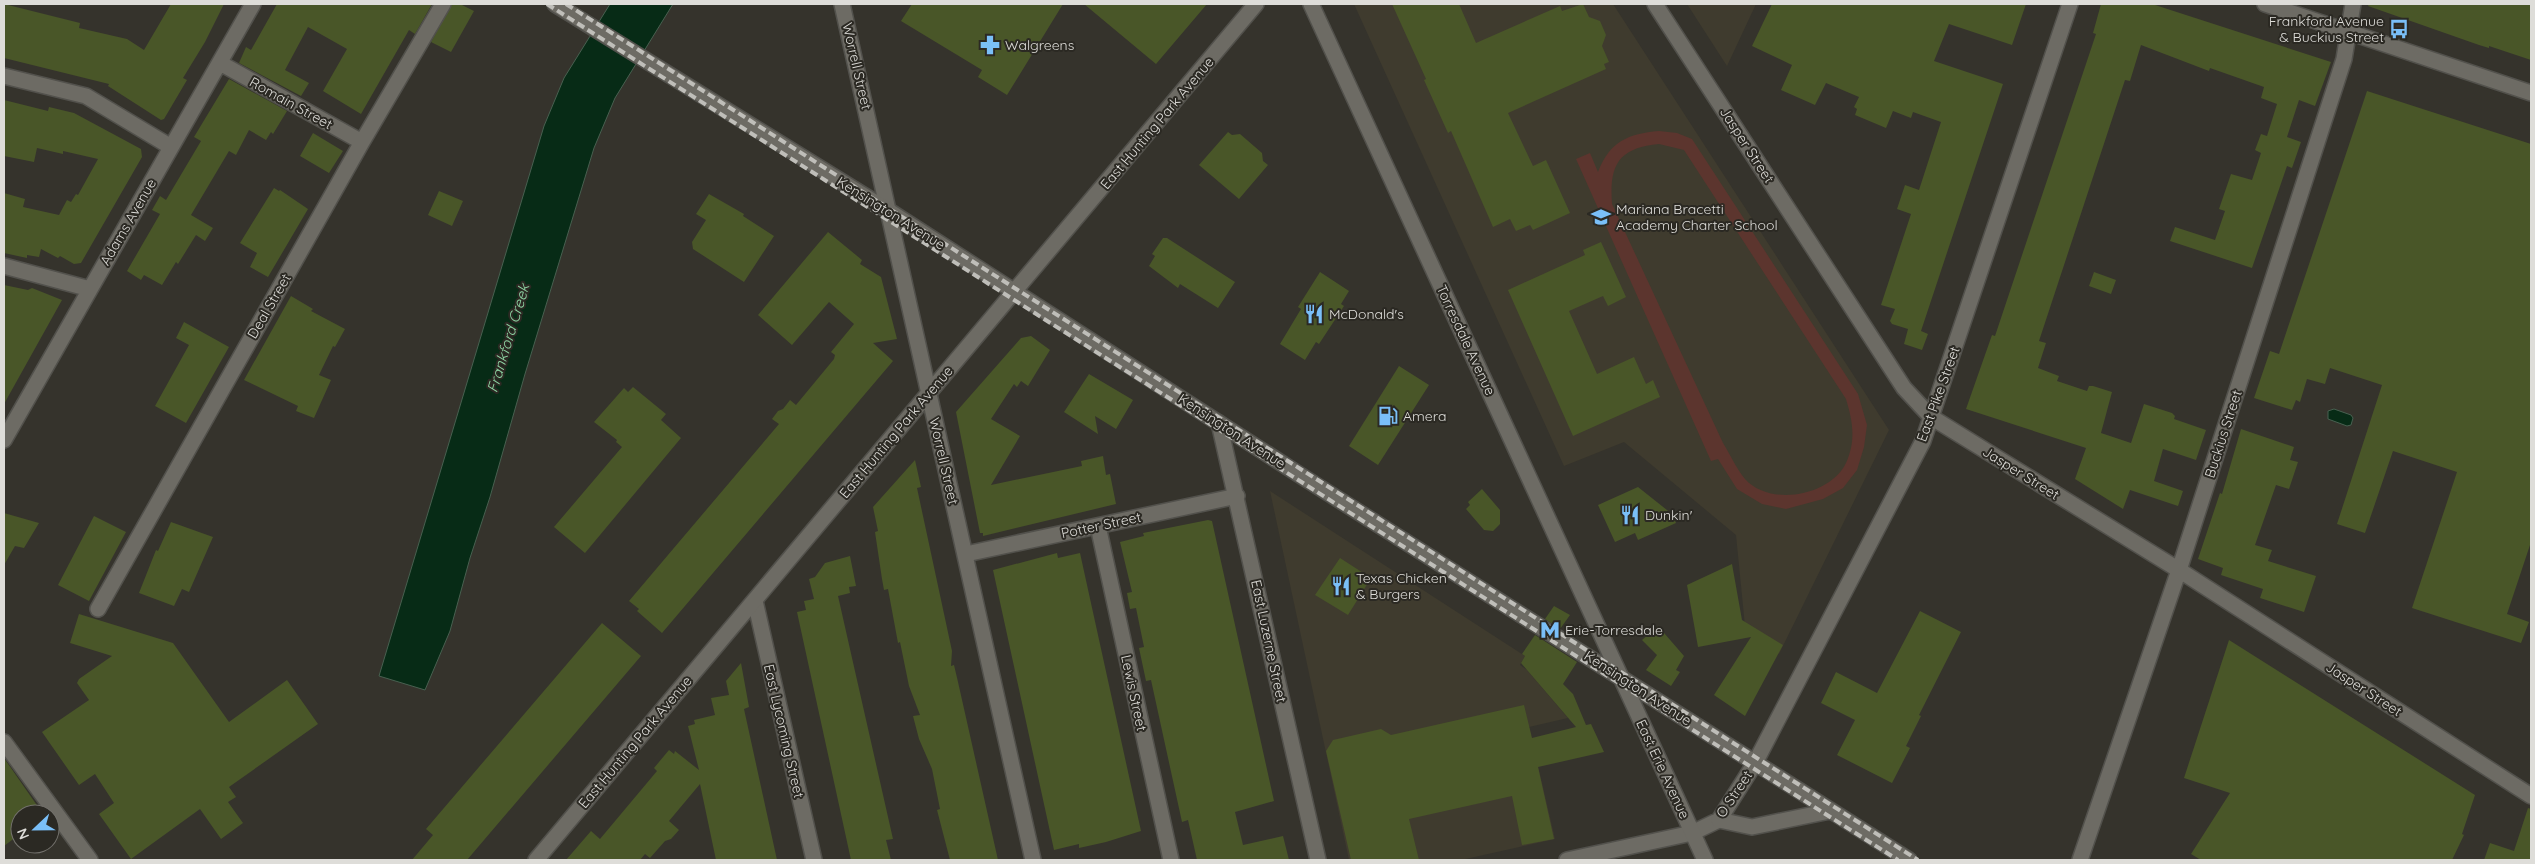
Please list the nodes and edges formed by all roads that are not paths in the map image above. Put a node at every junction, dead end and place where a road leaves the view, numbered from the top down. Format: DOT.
graph roads {
  1 [pos="253,4"];
  2 [pos="443,4"];
  3 [pos="555,4"];
  4 [pos="842,4"];
  5 [pos="1256,4"];
  6 [pos="1311,4"];
  7 [pos="1655,4"];
  8 [pos="2070,4"];
  9 [pos="2265,4"];
  10 [pos="2353,4"];
  11 [pos="2348,32"];
  12 [pos="220,63"];
  13 [pos="4,76"];
  14 [pos="2531,93"];
  15 [pos="362,142"];
  16 [pos="171,147"];
  17 [pos="889,211"];
  18 [pos="4,266"];
  19 [pos="90,289"];
  20 [pos="1015,292"];
  21 [pos="928,392"];
  22 [pos="1931,417"];
  23 [pos="1220,423"];
  24 [pos="4,440"];
  25 [pos="1237,496"];
  26 [pos="1098,526"];
  27 [pos="966,554"];
  28 [pos="2179,570"];
  29 [pos="754,601"];
  30 [pos="98,609"];
  31 [pos="1621,677"];
  32 [pos="4,742"];
  33 [pos="1755,763"];
  34 [pos="2531,796"];
  35 [pos="1830,811"];
  36 [pos="1719,820"];
  37 [pos="1692,833"];
  38 [pos="90,860"];
  39 [pos="536,860"];
  40 [pos="814,860"];
  41 [pos="1033,860"];
  42 [pos="1171,860"];
  43 [pos="1318,860"];
  44 [pos="1567,860"];
  45 [pos="1705,860"];
  46 [pos="1909,860"];
  47 [pos="2080,860"];
  1 -- 12 [label="street, Adams Avenue"];
  2 -- 15 [label="street, Deal Street"];
  3 -- 17 [label="street, Kensington Avenue"];
  4 -- 17 [label="street, Worrell Street"];
  5 -- 20 [label="street, East Hunting Park Avenue"];
  6 -- 31 [label="street, Torresdale Avenue"];
  7 -- 22 [label="street, Jasper Street"];
  8 -- 22 [label="street, East Pike Street"];
  9 -- 11 [label="street"];
  10 -- 11 [label="street, Buckius Street"];
  11 -- 14 [label="street"];
  11 -- 28 [label="street, Buckius Street"];
  12 -- 15 [label="street, Romain Street"];
  12 -- 16 [label="street, Adams Avenue"];
  13 -- 16 [label="street"];
  15 -- 30 [label="street, Deal Street"];
  16 -- 19 [label="street, Adams Avenue"];
  17 -- 20 [label="street, Kensington Avenue"];
  17 -- 21 [label="street, Worrell Street"];
  18 -- 19 [label="street"];
  19 -- 24 [label="street, Adams Avenue"];
  20 -- 21 [label="street, East Hunting Park Avenue"];
  20 -- 23 [label="street, Kensington Avenue"];
  21 -- 27 [label="street, Worrell Street"];
  21 -- 29 [label="street, East Hunting Park Avenue"];
  22 -- 28 [label="street, Jasper Street"];
  22 -- 33 [label="street, East Pike Street"];
  23 -- 25 [label="street, East Luzerne Street"];
  23 -- 31 [label="street, Kensington Avenue"];
  25 -- 26 [label="street, Potter Street"];
  25 -- 43 [label="street, East Luzerne Street"];
  26 -- 27 [label="street, Potter Street"];
  26 -- 42 [label="street, Lewis Street"];
  27 -- 41 [label="street, Worrell Street"];
  28 -- 34 [label="street, Jasper Street"];
  28 -- 47 [label="street, Buckius Street"];
  29 -- 39 [label="street, East Hunting Park Avenue"];
  29 -- 40 [label="street, East Lycoming Street"];
  31 -- 33 [label="street, Kensington Avenue"];
  31 -- 37 [label="street, East Erie Avenue"];
  32 -- 38 [label="street"];
  33 -- 35 [label="street, Kensington Avenue"];
  33 -- 36 [label="street, O Street"];
  35 -- 36 [label="street"];
  35 -- 46 [label="street, Kensington Avenue"];
  36 -- 37 [label="street, O Street"];
  37 -- 44 [label="street, O Street"];
  37 -- 45 [label="street, East Erie Avenue"];
}
